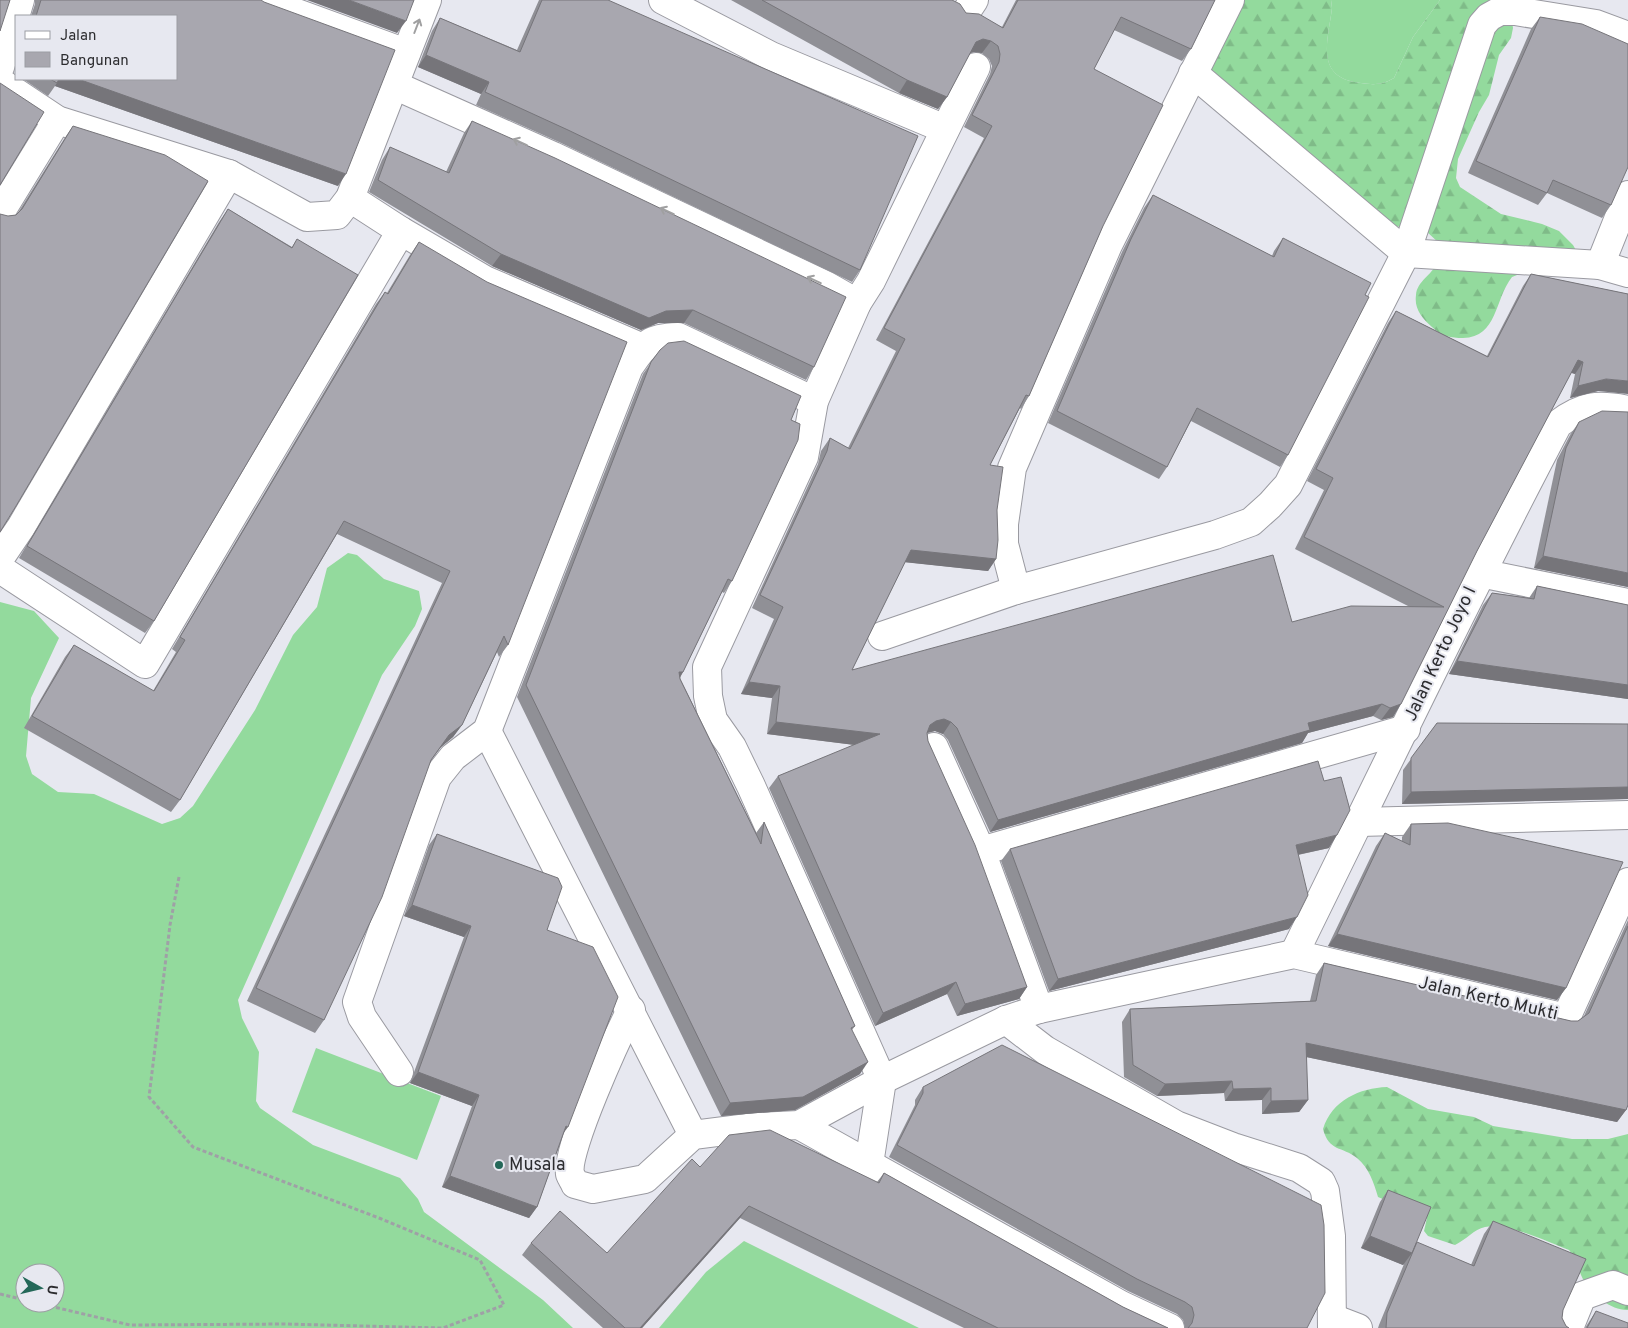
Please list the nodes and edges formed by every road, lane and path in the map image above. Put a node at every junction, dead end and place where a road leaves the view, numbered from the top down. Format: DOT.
graph roads {
  1 [pos="20,0"];
  2 [pos="261,0"];
  3 [pos="427,0"];
  4 [pos="664,0"];
  5 [pos="1230,0"];
  6 [pos="16,15"];
  7 [pos="15,17"];
  8 [pos="1628,36"];
  9 [pos="406,53"];
  10 [pos="0,67"];
  11 [pos="976,67"];
  12 [pos="1193,74"];
  13 [pos="0,82"];
  14 [pos="394,85"];
  15 [pos="56,120"];
  16 [pos="945,129"];
  17 [pos="229,174"];
  18 [pos="1628,195"];
  19 [pos="350,198"];
  20 [pos="0,213"];
  21 [pos="401,231"];
  22 [pos="1406,253"];
  23 [pos="1600,265"];
  24 [pos="1628,273"];
  25 [pos="857,303"];
  26 [pos="643,348"];
  27 [pos="814,401"];
  28 [pos="1628,410"];
  29 [pos="0,558"];
  30 [pos="0,569"];
  31 [pos="1480,573"];
  32 [pos="1016,590"];
  33 [pos="1628,603"];
  34 [pos="882,636"];
  35 [pos="1406,729"];
  36 [pos="488,731"];
  37 [pos="934,747"];
  38 [pos="1628,815"];
  39 [pos="1359,822"];
  40 [pos="981,851"];
  41 [pos="178,877"];
  42 [pos="1628,882"];
  43 [pos="1294,954"];
  44 [pos="1039,1009"];
  45 [pos="631,1010"];
  46 [pos="1006,1020"];
  47 [pos="399,1072"];
  48 [pos="882,1080"];
  49 [pos="799,1125"];
  50 [pos="693,1135"];
  51 [pos="869,1164"];
  52 [pos="1628,1292"];
  53 [pos="0,1294"];
  54 [pos="15,1298"];
  55 [pos="65,1310"];
  56 [pos="1332,1323"];
  57 [pos="443,1328"];
  58 [pos="1170,1328"];
  59 [pos="1358,1328"];
  60 [pos="1569,1328"];
  1 -- 6 [label="street"];
  2 -- 9 [label="street"];
  9 -- 3 [label="street, one-way"];
  4 -- 16 [label="street"];
  5 -- 12 [label="street"];
  7 -- 10 [label="street"];
  8 -- 22 [label="street"];
  9 -- 14 [label="street"];
  11 -- 16 [label="street"];
  12 -- 22 [label="street"];
  12 -- 32 [label="street"];
  13 -- 15 [label="street"];
  14 -- 19 [label="street"];
  25 -- 14 [label="street, one-way"];
  15 -- 17 [label="street"];
  15 -- 20 [label="street"];
  16 -- 25 [label="street"];
  17 -- 19 [label="street"];
  17 -- 29 [label="street"];
  18 -- 23 [label="street"];
  19 -- 21 [label="street"];
  21 -- 26 [label="street"];
  21 -- 30 [label="street"];
  22 -- 23 [label="street"];
  22 -- 32 [label="street"];
  23 -- 24 [label="street"];
  25 -- 27 [label="street"];
  26 -- 27 [label="street"];
  26 -- 36 [label="street"];
  27 -- 48 [label="street"];
  28 -- 31 [label="street, Jalan Kerto Joyo I"];
  31 -- 33 [label="street"];
  31 -- 35 [label="street, Jalan Kerto Joyo I"];
  32 -- 34 [label="street"];
  35 -- 39 [label="street, Jalan Kerto Joyo I"];
  35 -- 40 [label="street"];
  36 -- 45 [label="street"];
  36 -- 47 [label="street"];
  37 -- 40 [label="street"];
  38 -- 39 [label="street"];
  39 -- 43 [label="street, Jalan Kerto Joyo I"];
  40 -- 44 [label="street"];
  41 -- 57 [label="path"];
  42 -- 43 [label="street, Jalan Kerto Mukti"];
  43 -- 44 [label="street"];
  44 -- 46 [label="street"];
  45 -- 50 [label="street"];
  45 -- 50 [label="street"];
  46 -- 48 [label="street"];
  46 -- 56 [label="street"];
  48 -- 49 [label="street"];
  48 -- 51 [label="street"];
  49 -- 50 [label="street"];
  49 -- 51 [label="street"];
  51 -- 58 [label="street"];
  52 -- 60 [label="street"];
  53 -- 54 [label="path"];
  55 -- 57 [label="path"];
  56 -- 59 [label="street"];
}
